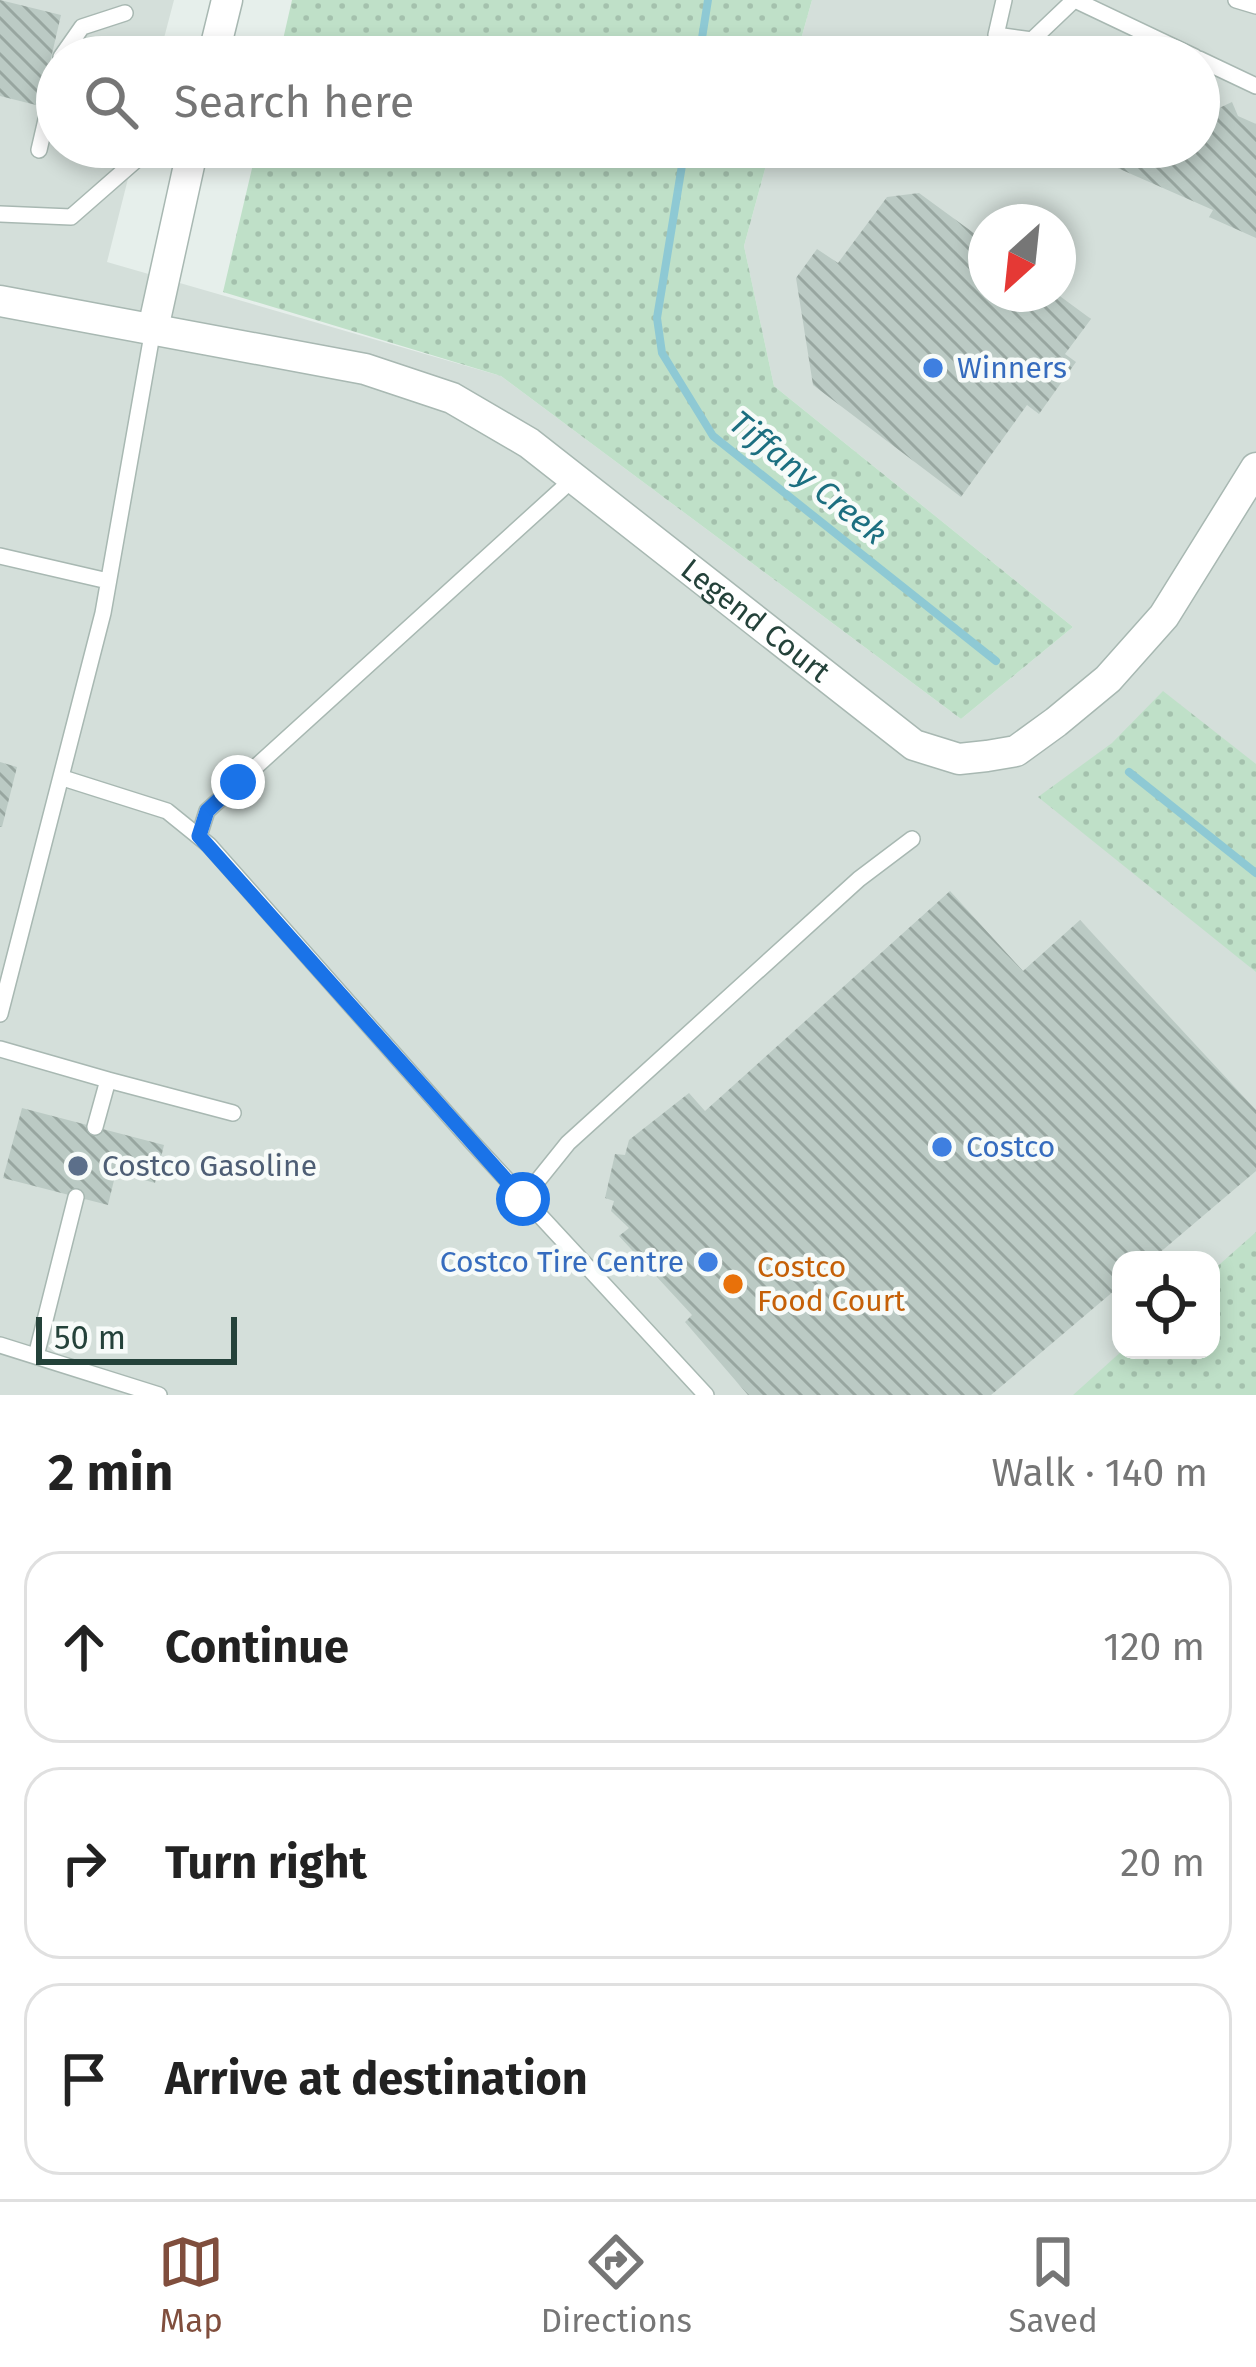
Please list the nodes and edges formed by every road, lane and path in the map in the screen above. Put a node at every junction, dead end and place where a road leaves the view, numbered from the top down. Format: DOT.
graph roads {
  1 [pos="227,0"];
  2 [pos="1004,0"];
  3 [pos="1075,0"];
  4 [pos="1236,0"];
  5 [pos="1256,6"];
  6 [pos="125,13"];
  7 [pos="76,36"];
  8 [pos="218,36"];
  9 [pos="1008,36"];
  10 [pos="1036,36"];
  11 [pos="1151,36"];
  12 [pos="1220,69"];
  13 [pos="1256,86"];
  14 [pos="127,168"];
  15 [pos="188,168"];
  16 [pos="0,214"];
  17 [pos="0,301"];
  18 [pos="153,329"];
  19 [pos="1256,468"];
  20 [pos="574,478"];
  21 [pos="0,556"];
  22 [pos="108,581"];
  23 [pos="63,778"];
  24 [pos="199,836"];
  25 [pos="912,839"];
  26 [pos="0,1014"];
  27 [pos="0,1049"];
  28 [pos="108,1080"];
  29 [pos="233,1113"];
  30 [pos="95,1127"];
  31 [pos="76,1197"];
  32 [pos="523,1199"];
  33 [pos="0,1345"];
  34 [pos="36,1356"];
  35 [pos="159,1395"];
  36 [pos="706,1395"];
  1 -- 8 [label="street"];
  2 -- 9 [label="lane"];
  3 -- 10 [label="lane"];
  3 -- 11 [label="lane"];
  4 -- 5 [label="lane"];
  6 -- 7 [label="lane"];
  12 -- 13 [label="lane"];
  14 -- 16 [label="lane"];
  15 -- 18 [label="street"];
  17 -- 18 [label="street, Legend Court"];
  18 -- 20 [label="street, Legend Court"];
  18 -- 22 [label="lane"];
  19 -- 20 [label="street, Legend Court"];
  20 -- 24 [label="lane"];
  21 -- 22 [label="lane"];
  22 -- 23 [label="lane"];
  23 -- 24 [label="lane"];
  23 -- 26 [label="lane"];
  24 -- 32 [label="lane"];
  25 -- 32 [label="lane"];
  27 -- 28 [label="lane"];
  28 -- 29 [label="lane"];
  28 -- 30 [label="lane"];
  31 -- 34 [label="lane"];
  32 -- 36 [label="lane"];
  33 -- 34 [label="lane"];
  34 -- 35 [label="lane"];
}
